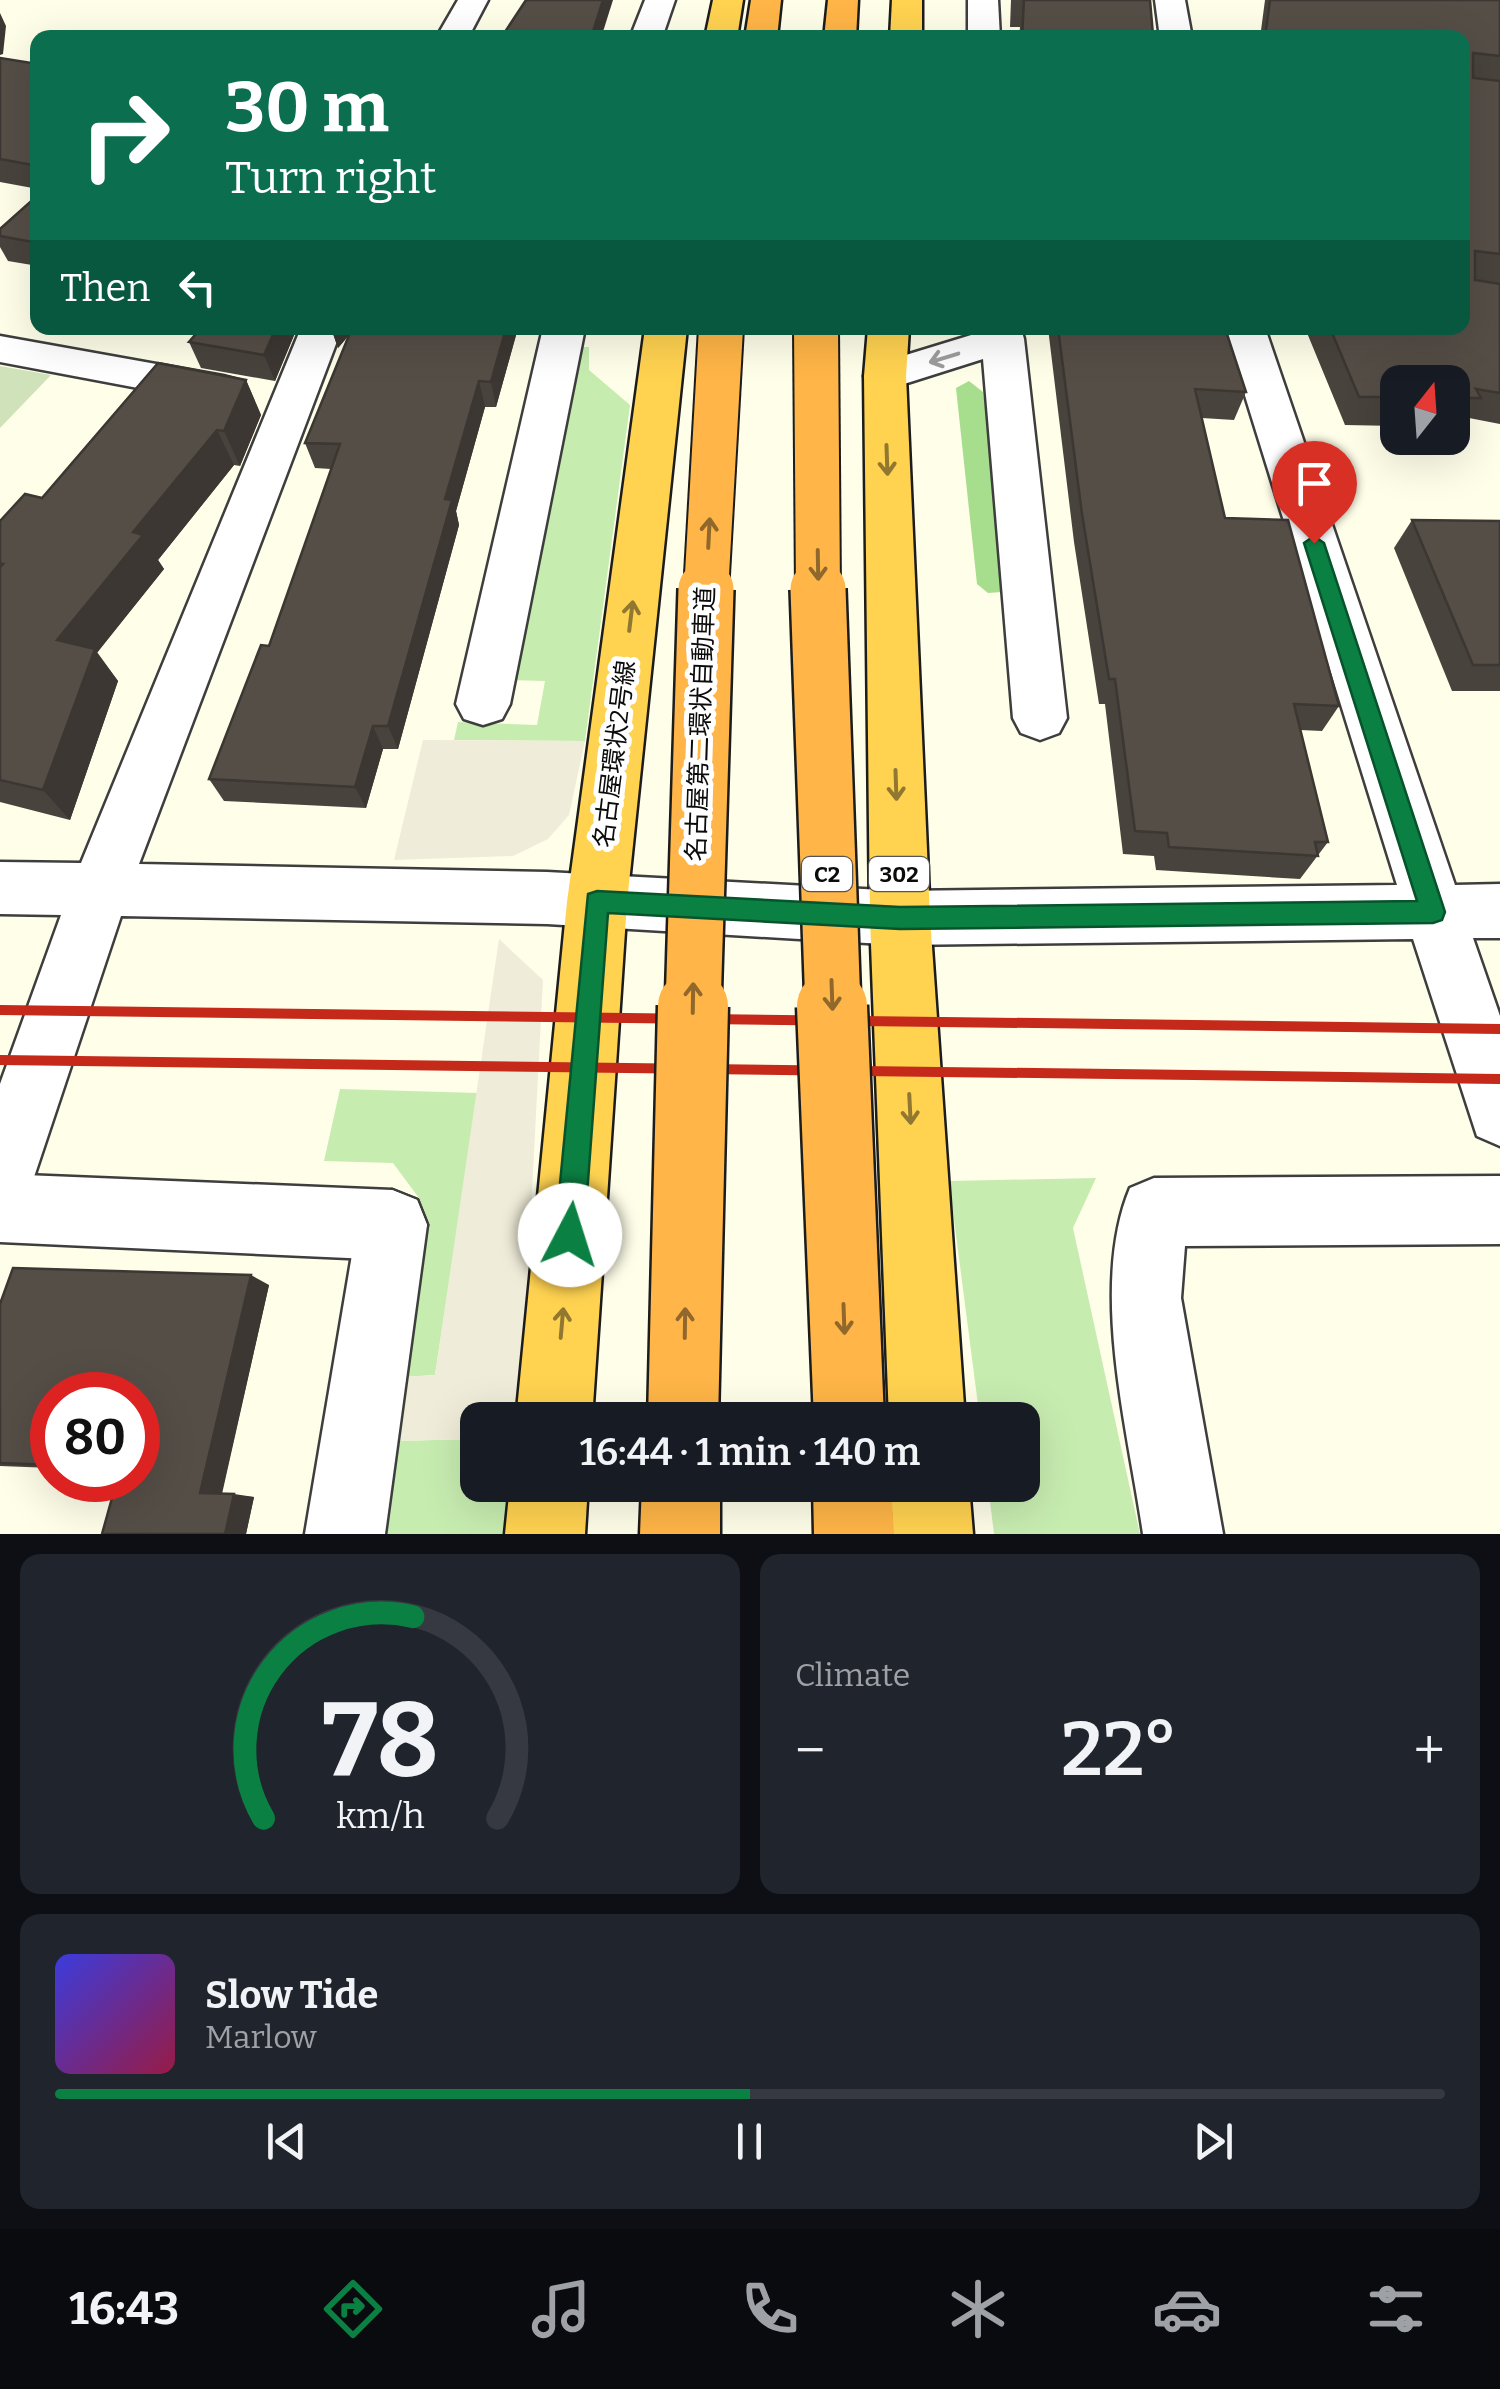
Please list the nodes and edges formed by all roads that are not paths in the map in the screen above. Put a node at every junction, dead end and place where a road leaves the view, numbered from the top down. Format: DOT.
graph roads {
  1 [pos="472,0"];
  2 [pos="660,0"];
  3 [pos="728,0"];
  4 [pos="766,0"];
  5 [pos="842,0"];
  6 [pos="907,0"];
  7 [pos="983,0"];
  8 [pos="1170,0"];
  9 [pos="456,30"];
  10 [pos="649,30"];
  11 [pos="722,30"];
  12 [pos="762,30"];
  13 [pos="840,30"];
  14 [pos="906,30"];
  15 [pos="984,30"];
  16 [pos="1175,30"];
  17 [pos="318,335"];
  18 [pos="562,335"];
  19 [pos="665,335"];
  20 [pos="721,335"];
  21 [pos="816,335"];
  22 [pos="990,335"];
  23 [pos="1002,335"];
  24 [pos="1247,335"];
  25 [pos="0,349"];
  26 [pos="886,352"];
  27 [pos="290,402"];
  28 [pos="483,704"];
  29 [pos="1040,718"];
  30 [pos="0,888"];
  31 [pos="100,890"];
  32 [pos="597,902"];
  33 [pos="1433,912"];
  34 [pos="1500,912"];
  35 [pos="900,918"];
  36 [pos="1500,1113"];
  37 [pos="0,1177"];
  38 [pos="0,1208"];
  39 [pos="1500,1210"];
  40 [pos="555,1402"];
  41 [pos="682,1402"];
  42 [pos="847,1402"];
  43 [pos="926,1402"];
  44 [pos="548,1502"];
  45 [pos="681,1502"];
  46 [pos="853,1502"];
  47 [pos="931,1502"];
  48 [pos="346,1534"];
  49 [pos="545,1534"];
  50 [pos="680,1534"];
  51 [pos="854,1534"];
  52 [pos="933,1534"];
  53 [pos="1184,1534"];
  1 -- 9 [label="street"];
  2 -- 10 [label="street"];
  3 -- 11 [label="highway"];
  4 -- 12 [label="highway"];
  5 -- 13 [label="highway"];
  6 -- 14 [label="highway"];
  7 -- 15 [label="street"];
  8 -- 16 [label="street"];
  17 -- 27 [label="street"];
  18 -- 28 [label="street"];
  32 -- 19 [label="highway, 名古屋環状2号線, one-way"];
  41 -- 20 [label="highway, 名古屋第二環状自動車道, one-way, bridge"];
  21 -- 42 [label="highway, C2, one-way, bridge"];
  22 -- 26 [label="street, one-way"];
  23 -- 29 [label="street"];
  24 -- 33 [label="street"];
  25 -- 27 [label="street"];
  26 -- 35 [label="highway, 302, one-way"];
  27 -- 31 [label="street"];
  30 -- 31 [label="street"];
  31 -- 32 [label="street"];
  31 -- 37 [label="street"];
  32 -- 35 [label="street"];
  40 -- 32 [label="highway, 名古屋環状2号線, one-way"];
  33 -- 34 [label="street"];
  33 -- 35 [label="street"];
  33 -- 36 [label="street"];
  35 -- 43 [label="highway, 302, one-way"];
  38 -- 48 [label="street"];
  39 -- 53 [label="street"];
  44 -- 49 [label="highway"];
  45 -- 50 [label="highway"];
  46 -- 51 [label="highway"];
  47 -- 52 [label="highway"];
}
